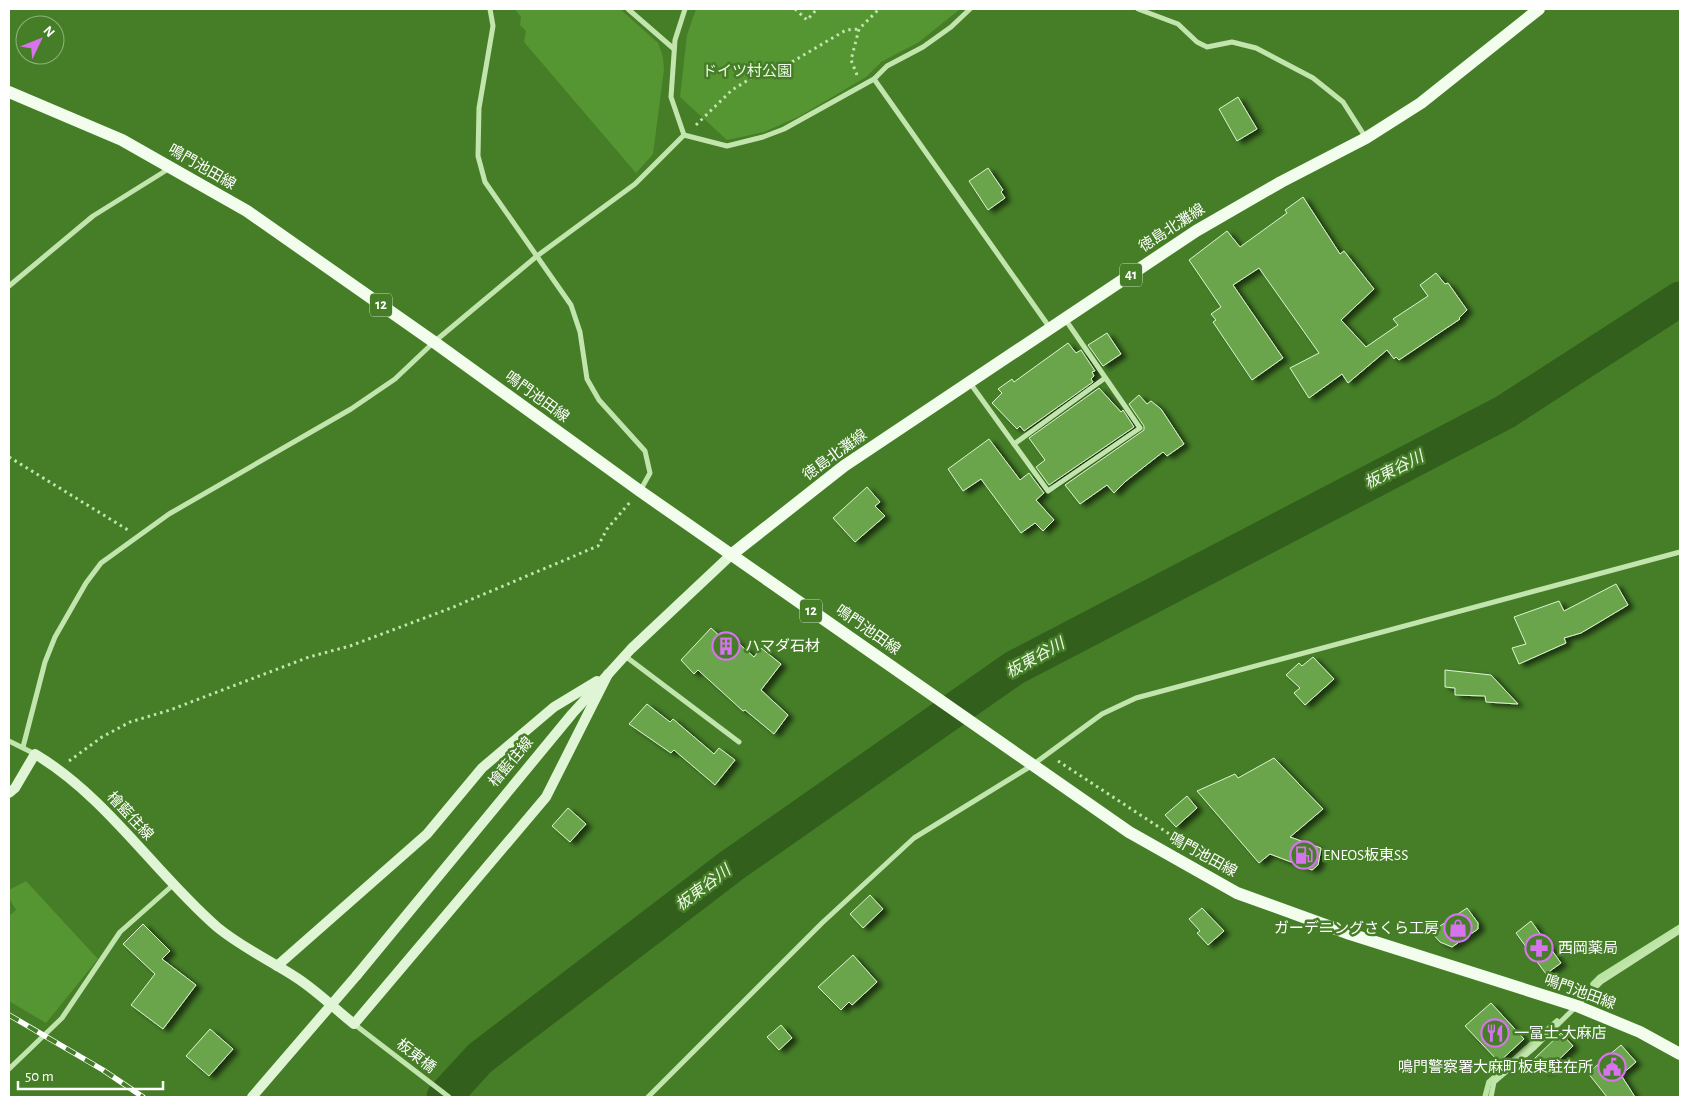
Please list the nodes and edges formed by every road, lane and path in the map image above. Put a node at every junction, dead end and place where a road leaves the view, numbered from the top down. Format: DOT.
graph roads {
  1 [pos="490,9"];
  2 [pos="628,9"];
  3 [pos="685,9"];
  4 [pos="794,9"];
  5 [pos="817,9"];
  6 [pos="879,9"];
  7 [pos="970,9"];
  8 [pos="1138,9"];
  9 [pos="1539,9"];
  10 [pos="859,29"];
  11 [pos="674,49"];
  12 [pos="874,79"];
  13 [pos="863,85"];
  14 [pos="9,92"];
  15 [pos="684,135"];
  16 [pos="1366,138"];
  17 [pos="170,167"];
  18 [pos="538,256"];
  19 [pos="9,286"];
  20 [pos="1065,319"];
  21 [pos="1051,329"];
  22 [pos="434,342"];
  23 [pos="1106,378"];
  24 [pos="970,383"];
  25 [pos="1014,444"];
  26 [pos="9,457"];
  27 [pos="640,491"];
  28 [pos="136,536"];
  29 [pos="1680,552"];
  30 [pos="731,555"];
  31 [pos="625,656"];
  32 [pos="608,674"];
  33 [pos="9,741"];
  34 [pos="739,742"];
  35 [pos="23,747"];
  36 [pos="35,754"];
  37 [pos="1048,754"];
  38 [pos="1032,766"];
  39 [pos="60,770"];
  40 [pos="9,793"];
  41 [pos="1182,842"];
  42 [pos="173,885"];
  43 [pos="1680,931"];
  44 [pos="277,966"];
  45 [pos="1577,1006"];
  46 [pos="354,1024"];
  47 [pos="1680,1054"];
  48 [pos="9,1069"];
  49 [pos="252,1097"];
  50 [pos="449,1097"];
  51 [pos="648,1097"];
  52 [pos="1491,1097"];
  1 -- 18 [label="street"];
  2 -- 11 [label="street"];
  3 -- 11 [label="street"];
  4 -- 5 [label="path"];
  6 -- 10 [label="path"];
  7 -- 12 [label="street"];
  8 -- 16 [label="street"];
  9 -- 16 [label="main road, 徳島北灘線 / 41"];
  10 -- 13 [label="path"];
  10 -- 15 [label="path"];
  11 -- 15 [label="street"];
  12 -- 13 [label="street"];
  12 -- 21 [label="street"];
  13 -- 15 [label="street"];
  14 -- 17 [label="main road, 鳴門池田線 / 12"];
  15 -- 18 [label="street"];
  16 -- 20 [label="main road, 徳島北灘線 / 41"];
  17 -- 19 [label="street"];
  17 -- 22 [label="main road, 鳴門池田線 / 12"];
  18 -- 22 [label="street"];
  18 -- 27 [label="street"];
  20 -- 21 [label="main road, 徳島北灘線 / 41"];
  20 -- 23 [label="street"];
  21 -- 24 [label="main road, 徳島北灘線 / 41"];
  22 -- 27 [label="main road, 鳴門池田線 / 12"];
  22 -- 28 [label="street"];
  23 -- 25 [label="street"];
  23 -- 25 [label="street"];
  24 -- 25 [label="street"];
  24 -- 30 [label="main road, 徳島北灘線 / 41"];
  26 -- 28 [label="path"];
  27 -- 30 [label="main road, 鳴門池田線 / 12"];
  27 -- 39 [label="path"];
  28 -- 35 [label="street"];
  29 -- 37 [label="street"];
  30 -- 31 [label="main road, 檜藍住線"];
  30 -- 38 [label="main road, 鳴門池田線 / 12"];
  31 -- 32 [label="main road, 檜藍住線"];
  31 -- 34 [label="street"];
  32 -- 44 [label="main road"];
  32 -- 46 [label="main road"];
  32 -- 49 [label="main road, 檜藍住線, bridge"];
  33 -- 35 [label="street"];
  35 -- 36 [label="street"];
  36 -- 39 [label="main road, 檜藍住線"];
  36 -- 40 [label="main road"];
  37 -- 38 [label="street"];
  37 -- 41 [label="path"];
  38 -- 45 [label="main road, 鳴門池田線 / 12"];
  38 -- 51 [label="street"];
  39 -- 42 [label="main road, 檜藍住線"];
  42 -- 44 [label="main road, 檜藍住線"];
  42 -- 48 [label="street"];
  43 -- 45 [label="street"];
  44 -- 46 [label="main road, 檜藍住線"];
  45 -- 47 [label="main road, 鳴門池田線 / 12"];
  45 -- 52 [label="street"];
  46 -- 50 [label="street, 板東橋"];
}
